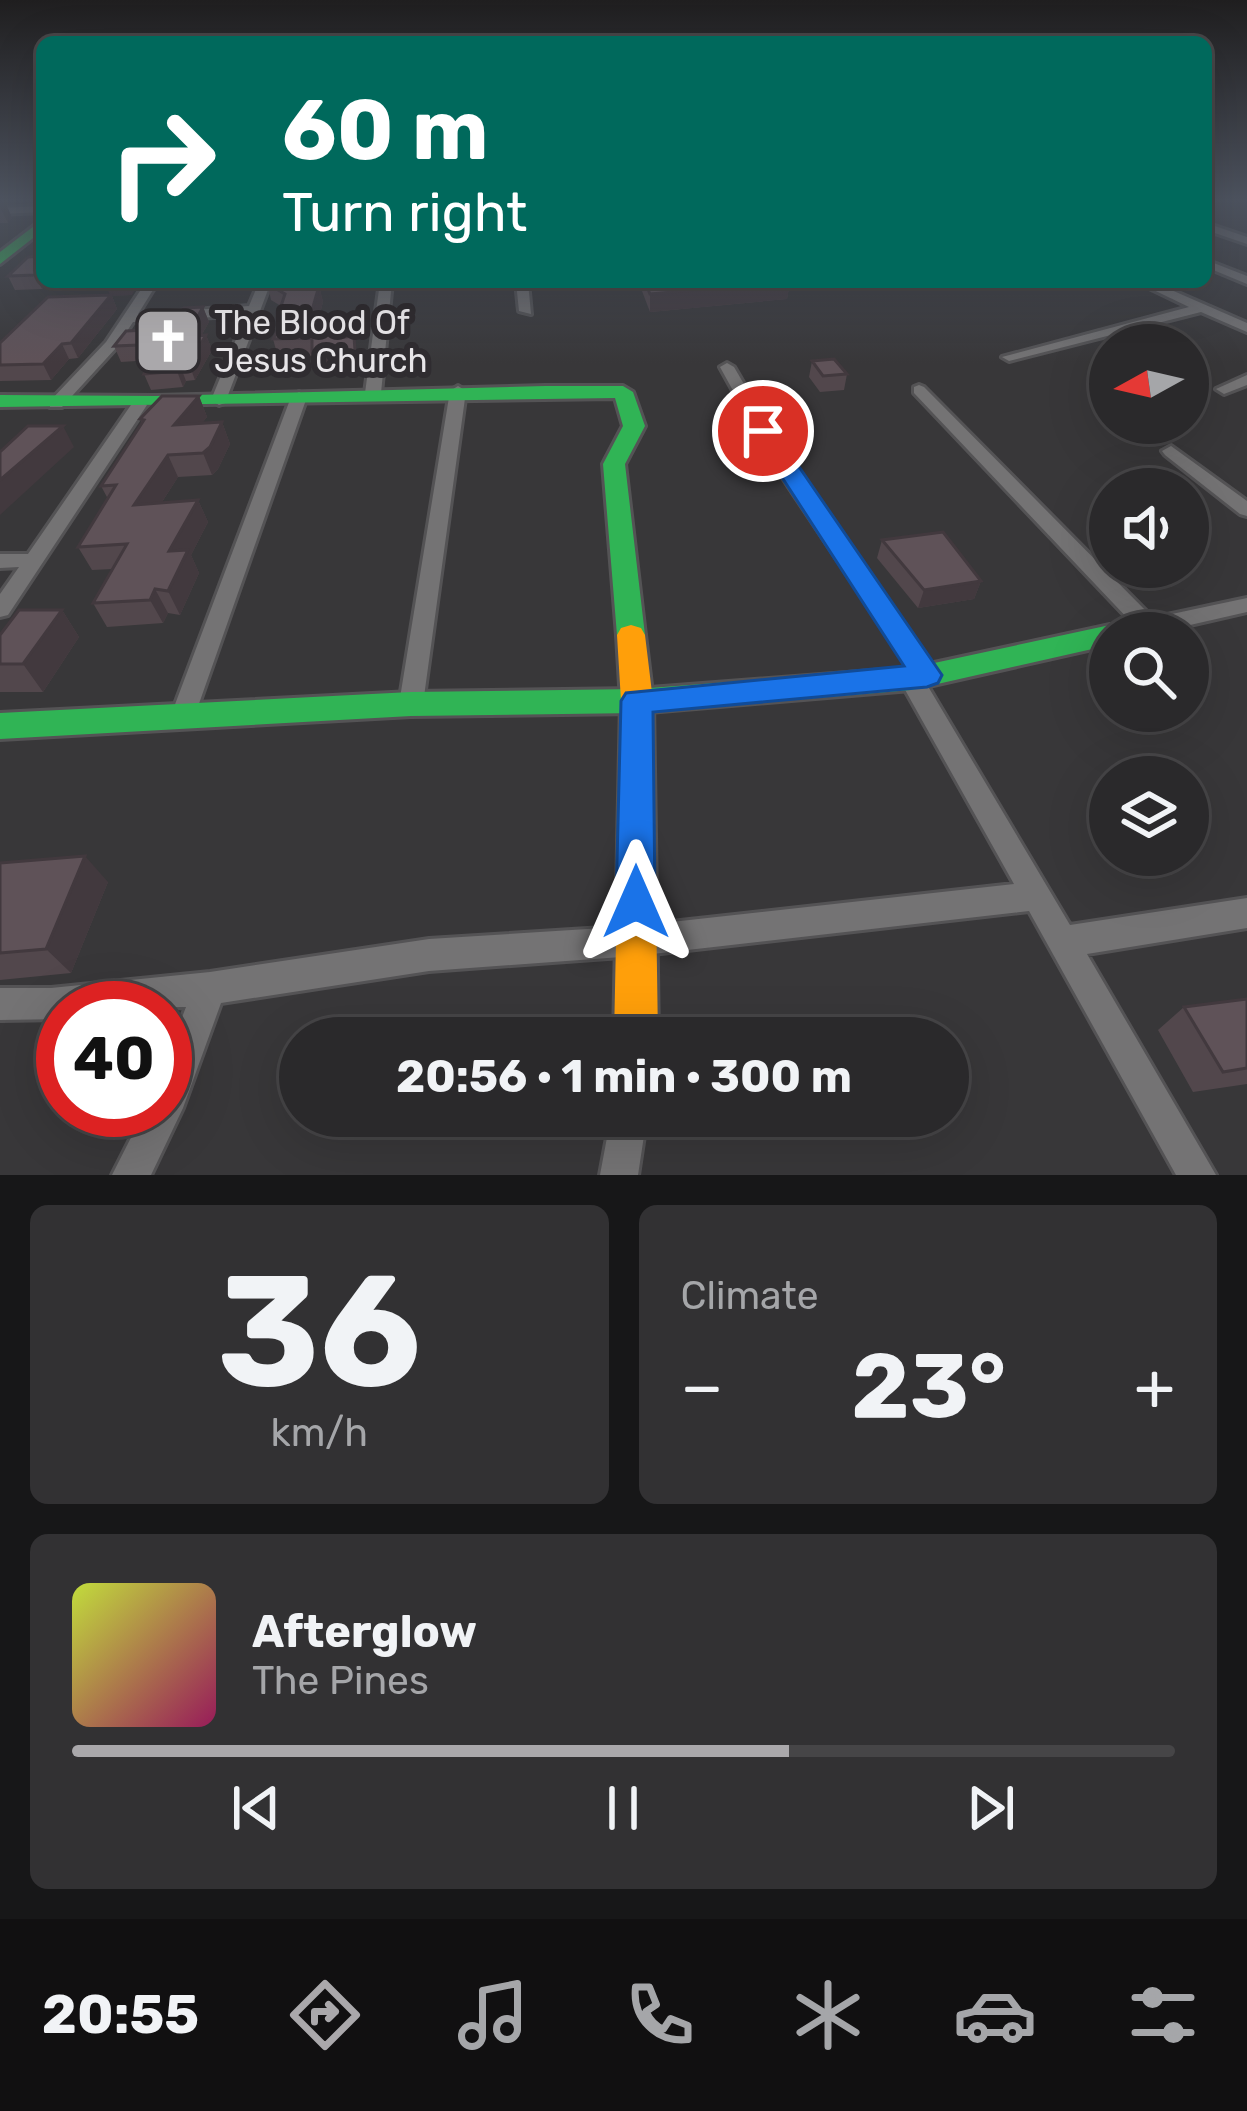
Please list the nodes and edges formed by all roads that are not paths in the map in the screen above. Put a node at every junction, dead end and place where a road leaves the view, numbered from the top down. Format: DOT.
graph roads {
  1 [pos="1212,265"];
  2 [pos="1247,280"];
  3 [pos="148,288"];
  4 [pos="264,288"];
  5 [pos="385,288"];
  6 [pos="523,288"];
  7 [pos="1157,288"];
  8 [pos="1202,308"];
  9 [pos="255,310"];
  10 [pos="526,311"];
  11 [pos="131,318"];
  12 [pos="1247,328"];
  13 [pos="1009,357"];
  14 [pos="727,367"];
  15 [pos="1247,380"];
  16 [pos="1224,388"];
  17 [pos="919,390"];
  18 [pos="458,391"];
  19 [pos="373,393"];
  20 [pos="299,397"];
  21 [pos="219,400"];
  22 [pos="0,401"];
  23 [pos="56,404"];
  24 [pos="139,405"];
  25 [pos="1171,451"];
  26 [pos="1247,510"];
  27 [pos="34,560"];
  28 [pos="0,561"];
  29 [pos="1247,605"];
  30 [pos="0,610"];
  31 [pos="1134,612"];
  32 [pos="1209,613"];
  33 [pos="1089,640"];
  34 [pos="919,677"];
  35 [pos="637,701"];
  36 [pos="411,704"];
  37 [pos="183,715"];
  38 [pos="0,726"];
  39 [pos="1036,896"];
  40 [pos="1247,914"];
  41 [pos="635,941"];
  42 [pos="1062,942"];
  43 [pos="210,988"];
  44 [pos="0,1004"];
  45 [pos="636,1017"];
  46 [pos="192,1036"];
  47 [pos="151,1137"];
  48 [pos="625,1137"];
  49 [pos="131,1175"];
  50 [pos="619,1175"];
  51 [pos="1196,1175"];
  1 -- 2 [label="street"];
  3 -- 11 [label="street"];
  4 -- 9 [label="street"];
  5 -- 19 [label="street"];
  6 -- 10 [label="street"];
  7 -- 8 [label="street"];
  8 -- 12 [label="street"];
  8 -- 13 [label="street"];
  9 -- 11 [label="street"];
  9 -- 21 [label="street"];
  11 -- 23 [label="street"];
  14 -- 34 [label="street"];
  15 -- 16 [label="street"];
  17 -- 31 [label="street"];
  18 -- 19 [label="street"];
  18 -- 35 [label="street"];
  18 -- 36 [label="street"];
  19 -- 20 [label="street"];
  20 -- 21 [label="street"];
  20 -- 37 [label="street"];
  21 -- 24 [label="street"];
  22 -- 23 [label="street"];
  23 -- 24 [label="street"];
  24 -- 27 [label="street"];
  25 -- 26 [label="street"];
  27 -- 28 [label="street"];
  27 -- 30 [label="street"];
  29 -- 32 [label="street"];
  33 -- 34 [label="street"];
  34 -- 35 [label="street"];
  34 -- 39 [label="street"];
  35 -- 36 [label="street"];
  35 -- 41 [label="street"];
  36 -- 37 [label="street"];
  37 -- 38 [label="street"];
  39 -- 41 [label="street"];
  39 -- 42 [label="street"];
  40 -- 42 [label="street"];
  41 -- 43 [label="street"];
  41 -- 45 [label="street"];
  42 -- 51 [label="street"];
  43 -- 44 [label="street"];
  43 -- 46 [label="street"];
  47 -- 49 [label="street"];
  48 -- 50 [label="street"];
}
